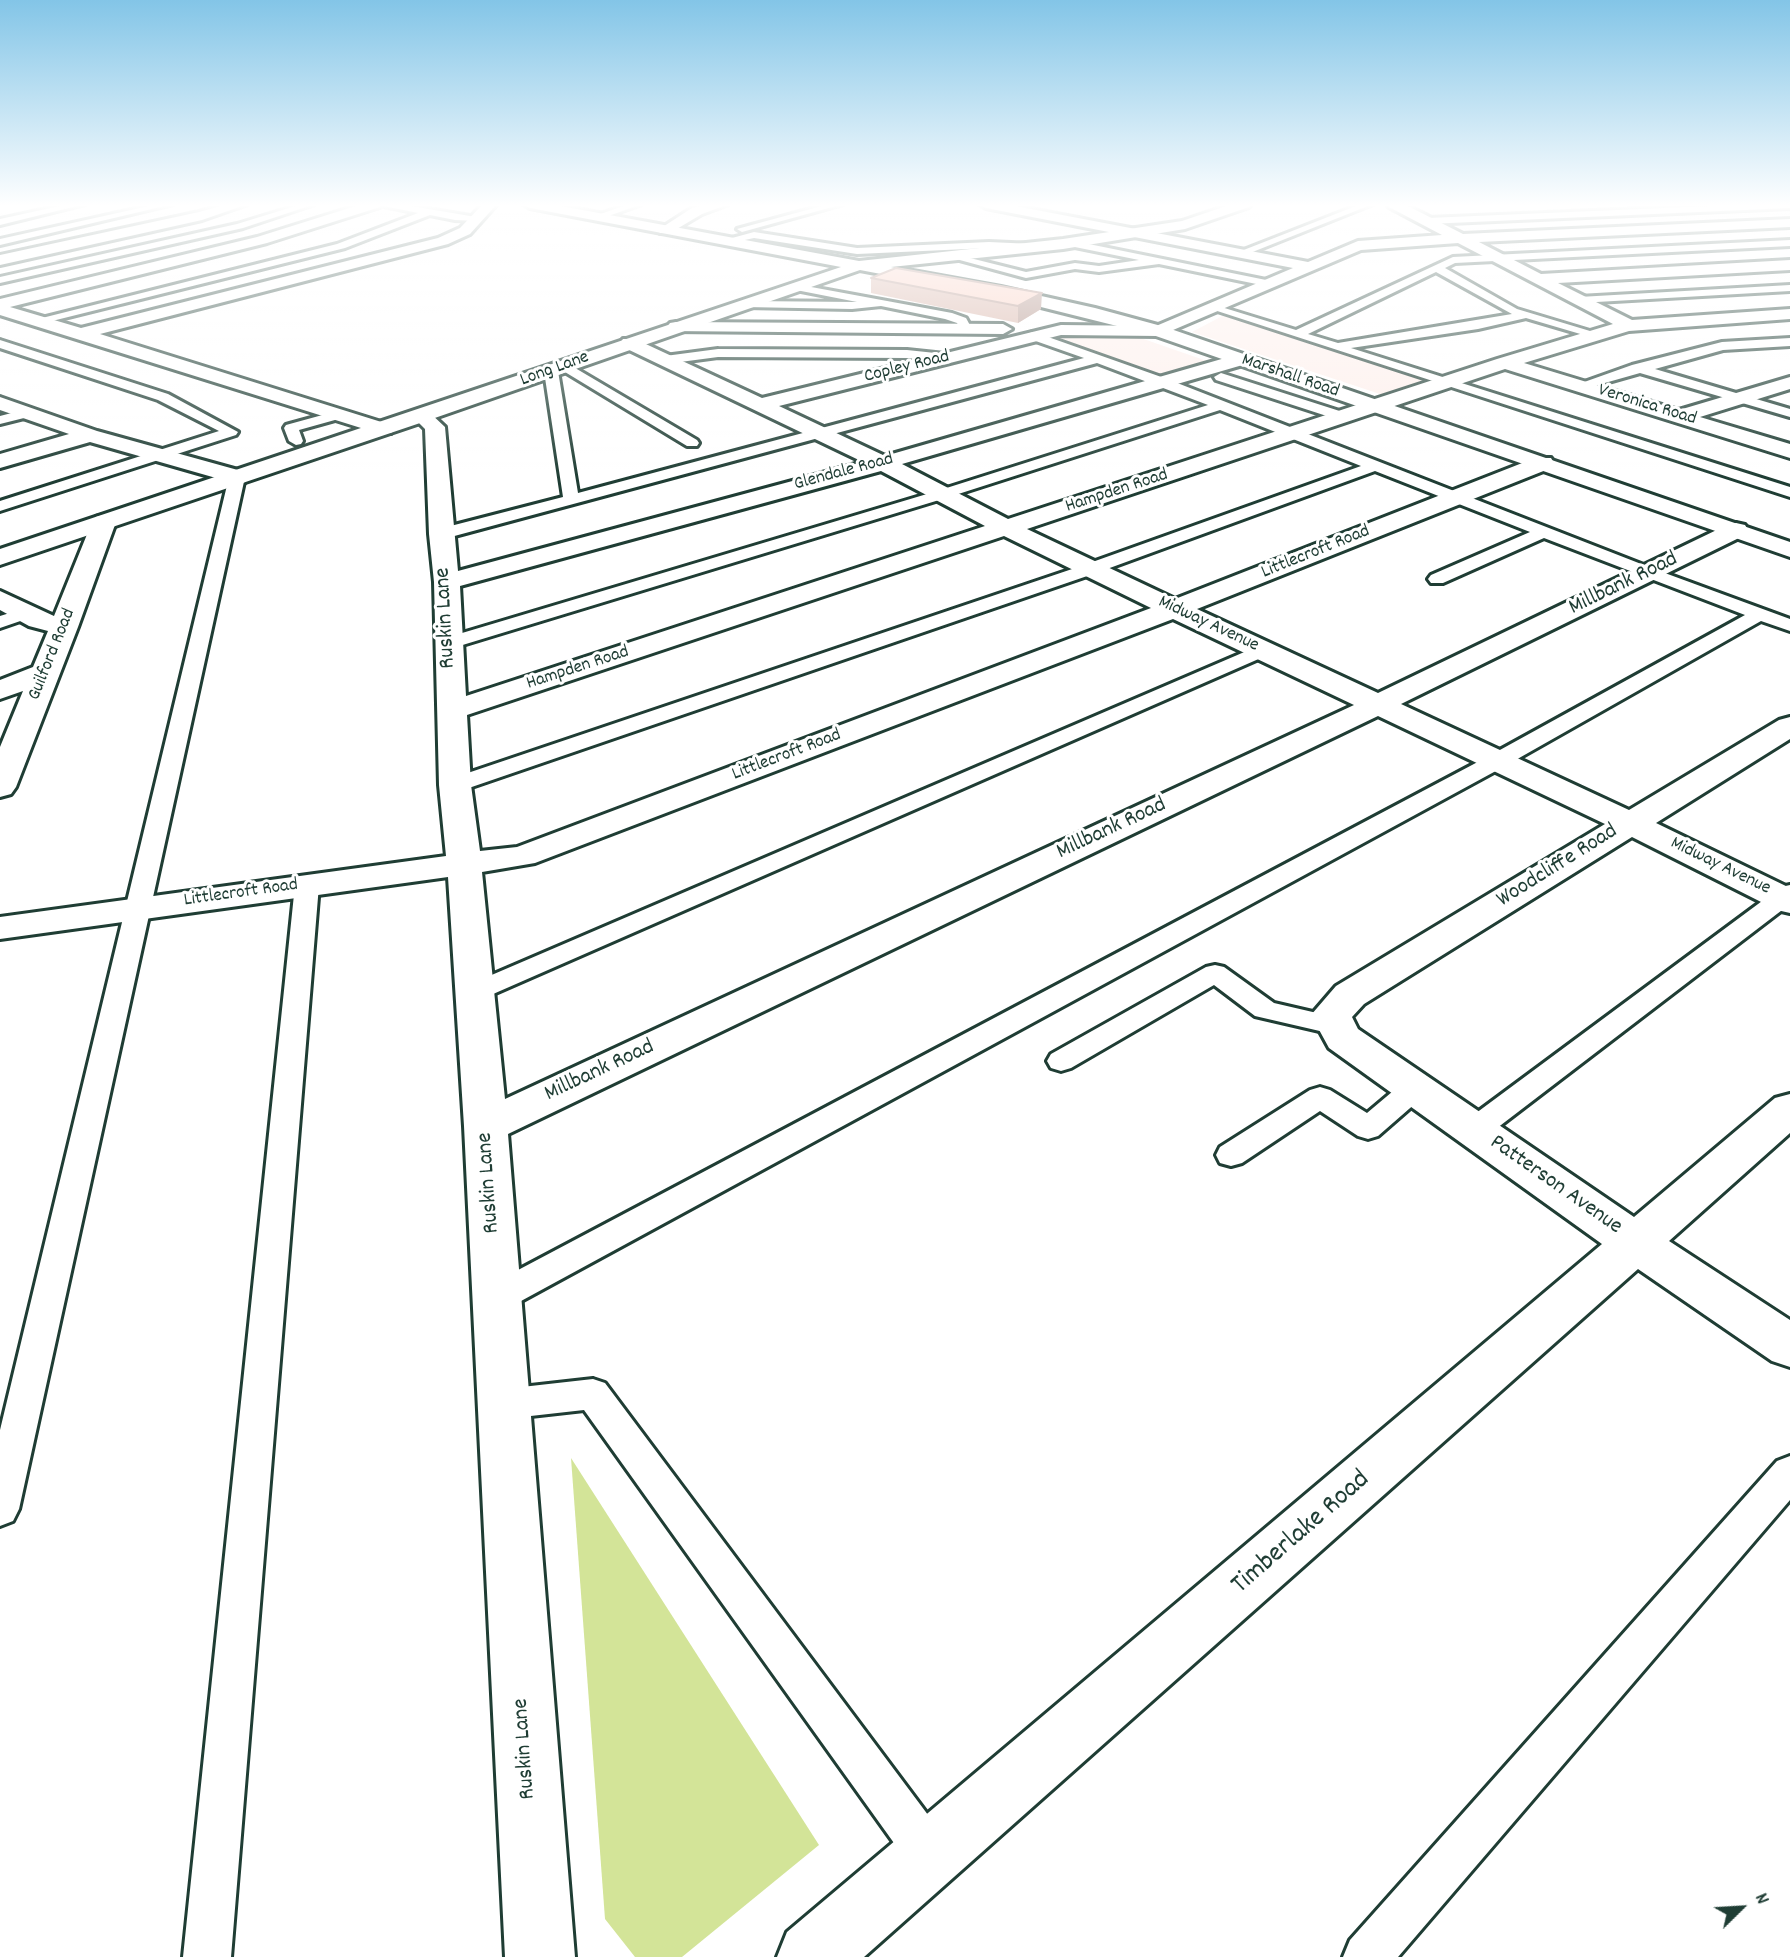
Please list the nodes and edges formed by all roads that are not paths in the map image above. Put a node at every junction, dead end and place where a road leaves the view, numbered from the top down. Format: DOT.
graph roads {
  1 [pos="36,295"];
  2 [pos="140,295"];
  3 [pos="230,295"];
  4 [pos="772,295"];
  5 [pos="837,295"];
  6 [pos="1012,295"];
  7 [pos="1244,295"];
  8 [pos="1377,295"];
  9 [pos="1484,295"];
  10 [pos="1570,295"];
  11 [pos="1661,295"];
  12 [pos="1579,300"];
  13 [pos="881,303"];
  14 [pos="0,304"];
  15 [pos="745,304"];
  16 [pos="1214,308"];
  17 [pos="0,309"];
  18 [pos="1790,314"];
  19 [pos="1525,315"];
  20 [pos="36,321"];
  21 [pos="1629,326"];
  22 [pos="676,327"];
  23 [pos="966,329"];
  24 [pos="1061,330"];
  25 [pos="1158,331"];
  26 [pos="79,334"];
  27 [pos="1298,334"];
  28 [pos="1594,334"];
  29 [pos="1034,336"];
  30 [pos="1790,342"];
  31 [pos="628,343"];
  32 [pos="0,344"];
  33 [pos="1335,346"];
  34 [pos="945,358"];
  35 [pos="1097,359"];
  36 [pos="665,360"];
  37 [pos="1239,360"];
  38 [pos="1637,368"];
  39 [pos="558,369"];
  40 [pos="1503,372"];
  41 [pos="1221,377"];
  42 [pos="1162,383"];
  43 [pos="1199,383"];
  44 [pos="1790,383"];
  45 [pos="1580,386"];
  46 [pos="1448,391"];
  47 [pos="1737,398"];
  48 [pos="0,403"];
  49 [pos="762,404"];
  50 [pos="1218,406"];
  51 [pos="1377,407"];
  52 [pos="27,412"];
  53 [pos="1790,413"];
  54 [pos="337,415"];
  55 [pos="1681,416"];
  56 [pos="1343,417"];
  57 [pos="0,420"];
  58 [pos="403,423"];
  59 [pos="1304,430"];
  60 [pos="819,432"];
  61 [pos="90,435"];
  62 [pos="296,441"];
  63 [pos="692,443"];
  64 [pos="1790,451"];
  65 [pos="157,456"];
  66 [pos="0,461"];
  67 [pos="883,463"];
  68 [pos="1543,463"];
  69 [pos="1374,466"];
  70 [pos="237,477"];
  71 [pos="1790,492"];
  72 [pos="943,495"];
  73 [pos="1455,498"];
  74 [pos="571,499"];
  75 [pos="0,506"];
  76 [pos="104,522"];
  77 [pos="1008,529"];
  78 [pos="1736,530"];
  79 [pos="1544,532"];
  80 [pos="441,534"];
  81 [pos="1790,550"];
  82 [pos="0,557"];
  83 [pos="1090,569"];
  84 [pos="1648,573"];
  85 [pos="1437,579"];
  86 [pos="447,582"];
  87 [pos="0,599"];
  88 [pos="1174,609"];
  89 [pos="26,613"];
  90 [pos="1760,614"];
  91 [pos="0,622"];
  92 [pos="1790,625"];
  93 [pos="64,627"];
  94 [pos="449,643"];
  95 [pos="1263,650"];
  96 [pos="46,672"];
  97 [pos="0,690"];
  98 [pos="1377,705"];
  99 [pos="452,710"];
  100 [pos="1790,726"];
  101 [pos="1497,761"];
  102 [pos="2,777"];
  103 [pos="455,785"];
  104 [pos="1630,823"];
  105 [pos="464,862"];
  106 [pos="307,885"];
  107 [pos="1787,897"];
  108 [pos="136,909"];
  109 [pos="0,928"];
  110 [pos="475,992"];
  111 [pos="1334,1021"];
  112 [pos="1061,1060"];
  113 [pos="1415,1088"];
  114 [pos="1790,1109"];
  115 [pos="486,1126"];
  116 [pos="1474,1130"];
  117 [pos="1231,1156"];
  118 [pos="1637,1244"];
  119 [pos="498,1297"];
  120 [pos="1790,1346"];
  121 [pos="504,1404"];
  122 [pos="1790,1473"];
  123 [pos="0,1509"];
  124 [pos="930,1855"];
  125 [pos="207,1957"];
  126 [pos="540,1957"];
  127 [pos="812,1957"];
  128 [pos="1367,1957"];
  1 -- 14 [label="street"];
  2 -- 20 [label="lane"];
  3 -- 26 [label="street"];
  4 -- 15 [label="street, Long Lane"];
  5 -- 13 [label="lane"];
  6 -- 25 [label="street, Marshall Road"];
  7 -- 16 [label="street, Copley Road"];
  8 -- 27 [label="lane"];
  9 -- 19 [label="lane"];
  10 -- 12 [label="street"];
  11 -- 12 [label="lane"];
  12 -- 21 [label="street"];
  13 -- 15 [label="lane"];
  13 -- 23 [label="lane"];
  15 -- 22 [label="street, Long Lane"];
  16 -- 25 [label="street, Copley Road"];
  16 -- 27 [label="lane"];
  17 -- 20 [label="street"];
  18 -- 21 [label="street, Hampden Road"];
  19 -- 28 [label="lane"];
  19 -- 33 [label="lane"];
  20 -- 26 [label="street"];
  21 -- 28 [label="street, Hampden Road"];
  22 -- 23 [label="street"];
  22 -- 31 [label="street, Long Lane"];
  23 -- 24 [label="street"];
  24 -- 25 [label="street, Copley Road"];
  24 -- 29 [label="street, Copley Road"];
  25 -- 37 [label="street, Marshall Road"];
  26 -- 54 [label="street"];
  27 -- 33 [label="lane"];
  28 -- 40 [label="street, Hampden Road"];
  29 -- 34 [label="street, Copley Road"];
  29 -- 35 [label="lane"];
  30 -- 38 [label="lane"];
  31 -- 36 [label="street, Midway Avenue"];
  31 -- 39 [label="street, Long Lane"];
  32 -- 65 [label="lane"];
  33 -- 46 [label="lane"];
  34 -- 36 [label="lane"];
  34 -- 49 [label="street, Copley Road"];
  35 -- 42 [label="lane"];
  35 -- 60 [label="lane"];
  36 -- 49 [label="street, Midway Avenue"];
  37 -- 42 [label="street, Glendale Road"];
  37 -- 51 [label="street, Marshall Road"];
  38 -- 45 [label="lane"];
  38 -- 47 [label="lane"];
  39 -- 58 [label="street, Long Lane"];
  39 -- 63 [label="lane"];
  39 -- 74 [label="lane"];
  40 -- 45 [label="street, Veronica Road"];
  40 -- 46 [label="street, Hampden Road"];
  41 -- 56 [label="lane"];
  42 -- 50 [label="lane"];
  42 -- 67 [label="street, Glendale Road"];
  43 -- 59 [label="lane"];
  44 -- 47 [label="street"];
  45 -- 55 [label="street, Veronica Road"];
  46 -- 51 [label="street, Hampden Road"];
  46 -- 71 [label="lane"];
  47 -- 53 [label="lane"];
  47 -- 55 [label="street"];
  48 -- 52 [label="street"];
  49 -- 60 [label="street, Midway Avenue"];
  50 -- 59 [label="lane"];
  50 -- 72 [label="lane"];
  51 -- 56 [label="street, Hampden Road"];
  51 -- 68 [label="street, Marshall Road"];
  52 -- 57 [label="lane"];
  52 -- 61 [label="street"];
  54 -- 58 [label="street"];
  54 -- 62 [label="lane"];
  55 -- 64 [label="street, Veronica Road"];
  56 -- 59 [label="street, Hampden Road"];
  58 -- 70 [label="street, Long Lane"];
  58 -- 80 [label="street, Ruskin Lane"];
  59 -- 69 [label="lane"];
  59 -- 77 [label="street, Hampden Road"];
  60 -- 67 [label="street, Midway Avenue"];
  60 -- 74 [label="lane"];
  61 -- 65 [label="street"];
  61 -- 66 [label="street"];
  65 -- 70 [label="street"];
  65 -- 75 [label="lane"];
  67 -- 72 [label="street, Midway Avenue"];
  67 -- 86 [label="street, Glendale Road"];
  68 -- 73 [label="street, Littlecroft Road"];
  68 -- 78 [label="street, Marshall Road"];
  69 -- 73 [label="lane"];
  69 -- 83 [label="lane"];
  70 -- 76 [label="street, Long Lane"];
  70 -- 108 [label="lane"];
  72 -- 77 [label="street, Midway Avenue"];
  72 -- 94 [label="lane"];
  73 -- 79 [label="lane"];
  73 -- 88 [label="street, Littlecroft Road"];
  74 -- 80 [label="lane"];
  76 -- 82 [label="street, Long Lane"];
  76 -- 93 [label="street, Guilford Road"];
  77 -- 83 [label="street, Midway Avenue"];
  77 -- 99 [label="street, Hampden Road"];
  78 -- 81 [label="street, Marshall Road"];
  78 -- 84 [label="street, Millbank Road"];
  79 -- 84 [label="lane"];
  79 -- 85 [label="lane"];
  80 -- 86 [label="street, Ruskin Lane"];
  83 -- 88 [label="street, Midway Avenue"];
  83 -- 103 [label="lane"];
  84 -- 90 [label="lane"];
  84 -- 98 [label="street, Millbank Road"];
  86 -- 94 [label="street, Ruskin Lane"];
  87 -- 89 [label="street"];
  88 -- 95 [label="street, Midway Avenue"];
  88 -- 105 [label="street, Littlecroft Road"];
  89 -- 91 [label="lane"];
  89 -- 93 [label="street"];
  90 -- 92 [label="lane"];
  90 -- 101 [label="lane"];
  93 -- 96 [label="street, Guilford Road"];
  94 -- 99 [label="street, Ruskin Lane"];
  95 -- 98 [label="street, Midway Avenue"];
  95 -- 110 [label="lane"];
  96 -- 97 [label="street"];
  96 -- 102 [label="street, Guilford Road"];
  98 -- 101 [label="street, Midway Avenue"];
  98 -- 115 [label="street, Millbank Road"];
  99 -- 103 [label="street, Ruskin Lane"];
  100 -- 104 [label="street, Woodcliffe Road"];
  101 -- 104 [label="street, Midway Avenue"];
  101 -- 119 [label="lane"];
  103 -- 105 [label="street, Ruskin Lane"];
  104 -- 107 [label="street, Midway Avenue"];
  104 -- 111 [label="street, Woodcliffe Road"];
  105 -- 106 [label="street, Littlecroft Road"];
  105 -- 110 [label="street, Ruskin Lane"];
  106 -- 108 [label="street, Littlecroft Road"];
  106 -- 125 [label="lane"];
  107 -- 116 [label="lane"];
  108 -- 109 [label="street, Littlecroft Road"];
  108 -- 123 [label="lane"];
  110 -- 115 [label="street, Ruskin Lane"];
  111 -- 112 [label="lane"];
  111 -- 113 [label="street, Patterson Avenue"];
  113 -- 116 [label="street, Patterson Avenue"];
  113 -- 117 [label="lane"];
  114 -- 118 [label="street, Timberlake Road"];
  115 -- 119 [label="street, Ruskin Lane"];
  116 -- 118 [label="street, Patterson Avenue"];
  118 -- 120 [label="street, Patterson Avenue"];
  118 -- 124 [label="street, Timberlake Road"];
  119 -- 121 [label="street, Ruskin Lane"];
  121 -- 124 [label="lane"];
  121 -- 126 [label="street, Ruskin Lane"];
  122 -- 128 [label="lane"];
  124 -- 127 [label="street, Timberlake Road"];
}
